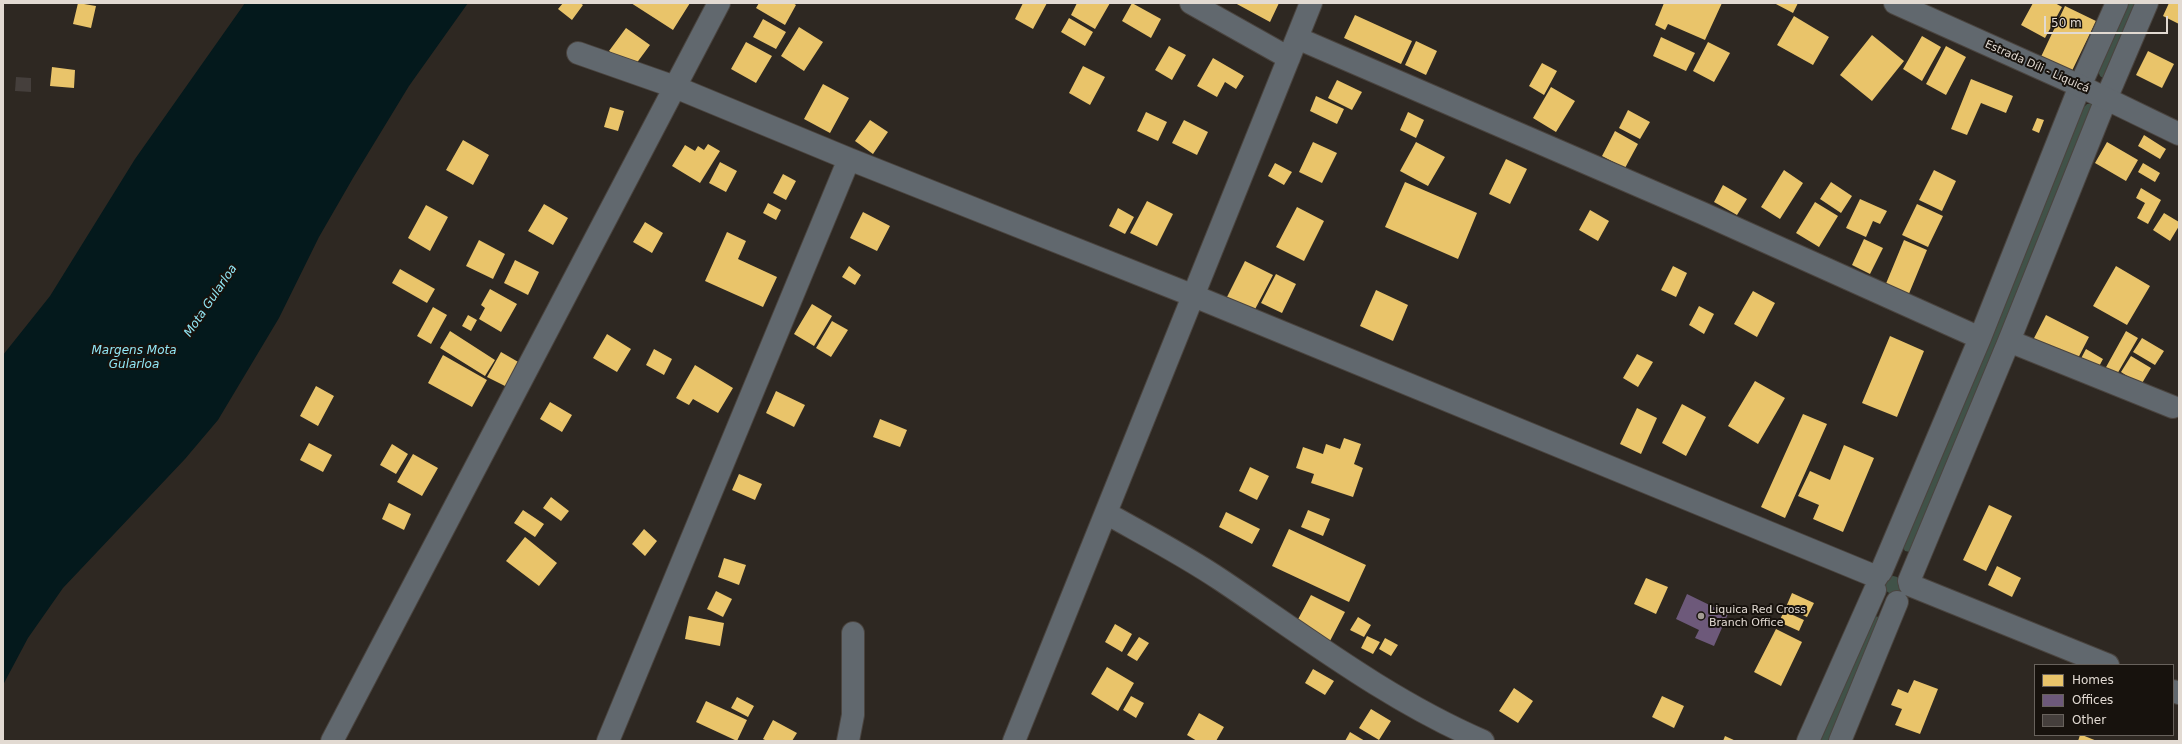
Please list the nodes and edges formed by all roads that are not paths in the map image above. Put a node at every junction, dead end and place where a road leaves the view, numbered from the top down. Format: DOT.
graph roads {
  1 [pos="719,3"];
  2 [pos="1191,3"];
  3 [pos="1311,3"];
  4 [pos="1895,3"];
  5 [pos="2117,3"];
  6 [pos="2148,3"];
  7 [pos="1297,38"];
  8 [pos="578,53"];
  9 [pos="1289,58"];
  10 [pos="2080,86"];
  11 [pos="675,87"];
  12 [pos="2106,99"];
  13 [pos="2179,134"];
  14 [pos="849,159"];
  15 [pos="1194,296"];
  16 [pos="1980,338"];
  17 [pos="2009,341"];
  18 [pos="2173,407"];
  19 [pos="1106,513"];
  20 [pos="1878,580"];
  21 [pos="1910,583"];
  22 [pos="1897,602"];
  23 [pos="853,633"];
  24 [pos="2106,664"];
  25 [pos="332,741"];
  26 [pos="608,741"];
  27 [pos="848,741"];
  28 [pos="1014,741"];
  29 [pos="1483,741"];
  30 [pos="1808,741"];
  31 [pos="1840,741"];
  1 -- 11 [label="street"];
  2 -- 9 [label="street"];
  3 -- 7 [label="street"];
  4 -- 10 [label="street, Estrada Díli - Liquicá"];
  5 -- 10 [label="street"];
  6 -- 12 [label="street"];
  7 -- 9 [label="street"];
  7 -- 16 [label="street"];
  8 -- 11 [label="street"];
  9 -- 15 [label="street"];
  10 -- 12 [label="street, Estrada Díli - Liquicá"];
  10 -- 16 [label="street"];
  11 -- 14 [label="street"];
  11 -- 25 [label="street"];
  12 -- 13 [label="street, Estrada Díli - Liquicá"];
  12 -- 17 [label="street"];
  14 -- 15 [label="street"];
  14 -- 26 [label="street"];
  15 -- 19 [label="street"];
  15 -- 20 [label="street"];
  16 -- 20 [label="street"];
  17 -- 18 [label="street"];
  17 -- 21 [label="street"];
  19 -- 28 [label="street"];
  19 -- 29 [label="street"];
  20 -- 21 [label="street"];
  20 -- 22 [label="street"];
  20 -- 30 [label="street"];
  21 -- 22 [label="street"];
  21 -- 24 [label="street"];
  22 -- 31 [label="street"];
  23 -- 27 [label="street"];
}
